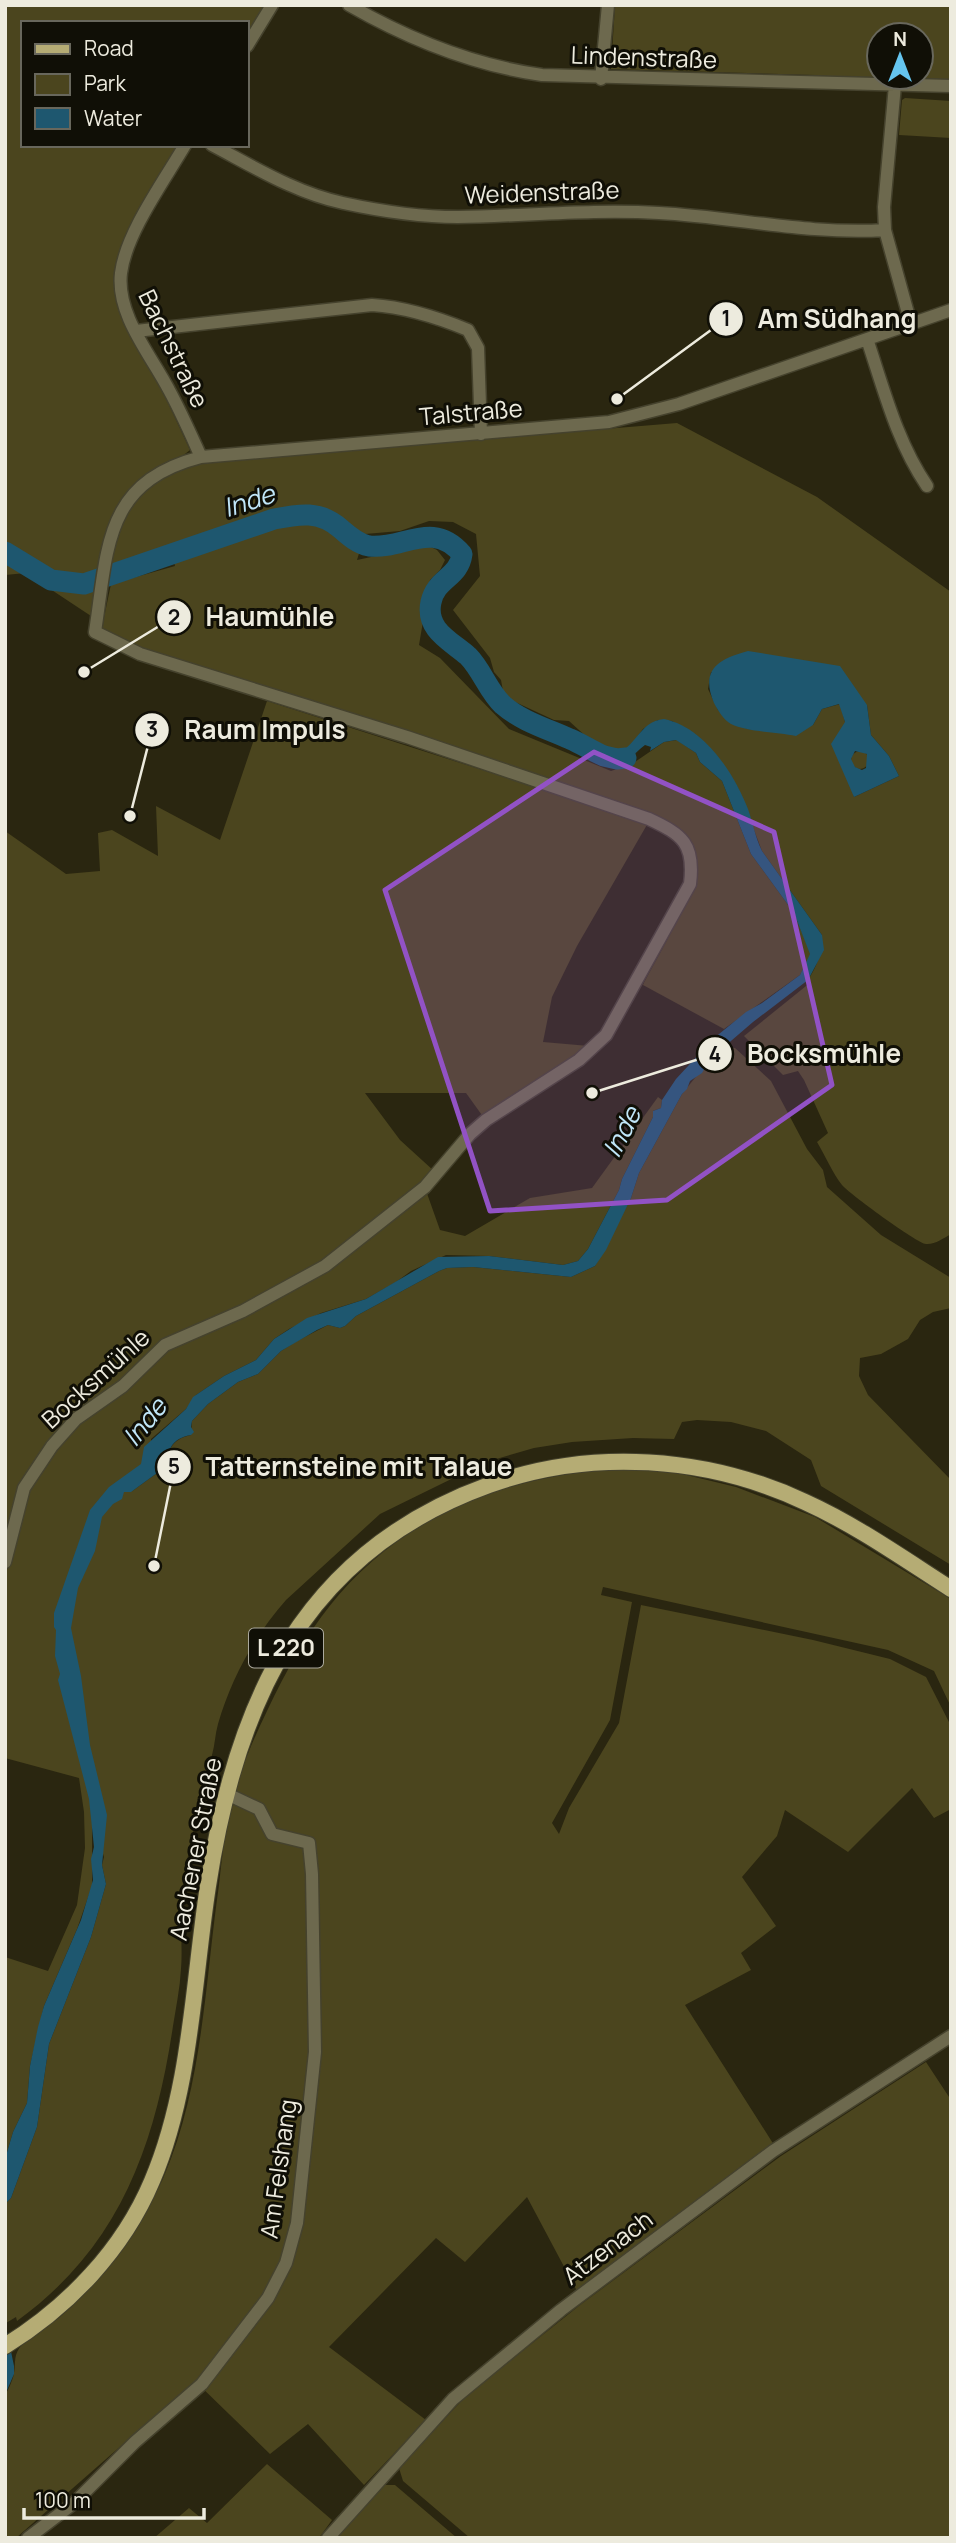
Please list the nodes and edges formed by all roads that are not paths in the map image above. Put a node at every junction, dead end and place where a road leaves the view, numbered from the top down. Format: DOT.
graph roads {
  1 [pos="272,5"];
  2 [pos="349,5"];
  3 [pos="608,5"];
  4 [pos="248,44"];
  5 [pos="601,79"];
  6 [pos="865,84"];
  7 [pos="894,91"];
  8 [pos="185,147"];
  9 [pos="216,147"];
  10 [pos="886,230"];
  11 [pos="951,310"];
  12 [pos="911,324"];
  13 [pos="136,331"];
  14 [pos="867,339"];
  15 [pos="481,434"];
  16 [pos="201,457"];
  17 [pos="927,486"];
  18 [pos="95,632"];
  19 [pos="5,1562"];
  20 [pos="951,1589"];
  21 [pos="227,1794"];
  22 [pos="951,2036"];
  23 [pos="12,2342"];
  24 [pos="28,2538"];
  25 [pos="328,2538"];
  1 -- 4 [label="street"];
  2 -- 5 [label="street, Lindenstraße"];
  3 -- 5 [label="street"];
  5 -- 6 [label="street, Lindenstraße"];
  7 -- 10 [label="street"];
  8 -- 13 [label="street, Bachstraße"];
  9 -- 10 [label="street, Weidenstraße"];
  10 -- 12 [label="street"];
  11 -- 12 [label="street, Talstraße"];
  12 -- 14 [label="street, Talstraße"];
  13 -- 15 [label="street"];
  13 -- 16 [label="street, Bachstraße"];
  14 -- 15 [label="street, Talstraße"];
  14 -- 17 [label="street"];
  15 -- 16 [label="street, Talstraße"];
  16 -- 18 [label="street, Talstraße"];
  18 -- 19 [label="street, Bocksmühle"];
  20 -- 21 [label="main road, Aachener Straße / L 220"];
  21 -- 23 [label="main road, Aachener Straße / L 220"];
  21 -- 24 [label="street, Am Felshang"];
  22 -- 25 [label="street, Atzenach"];
}
